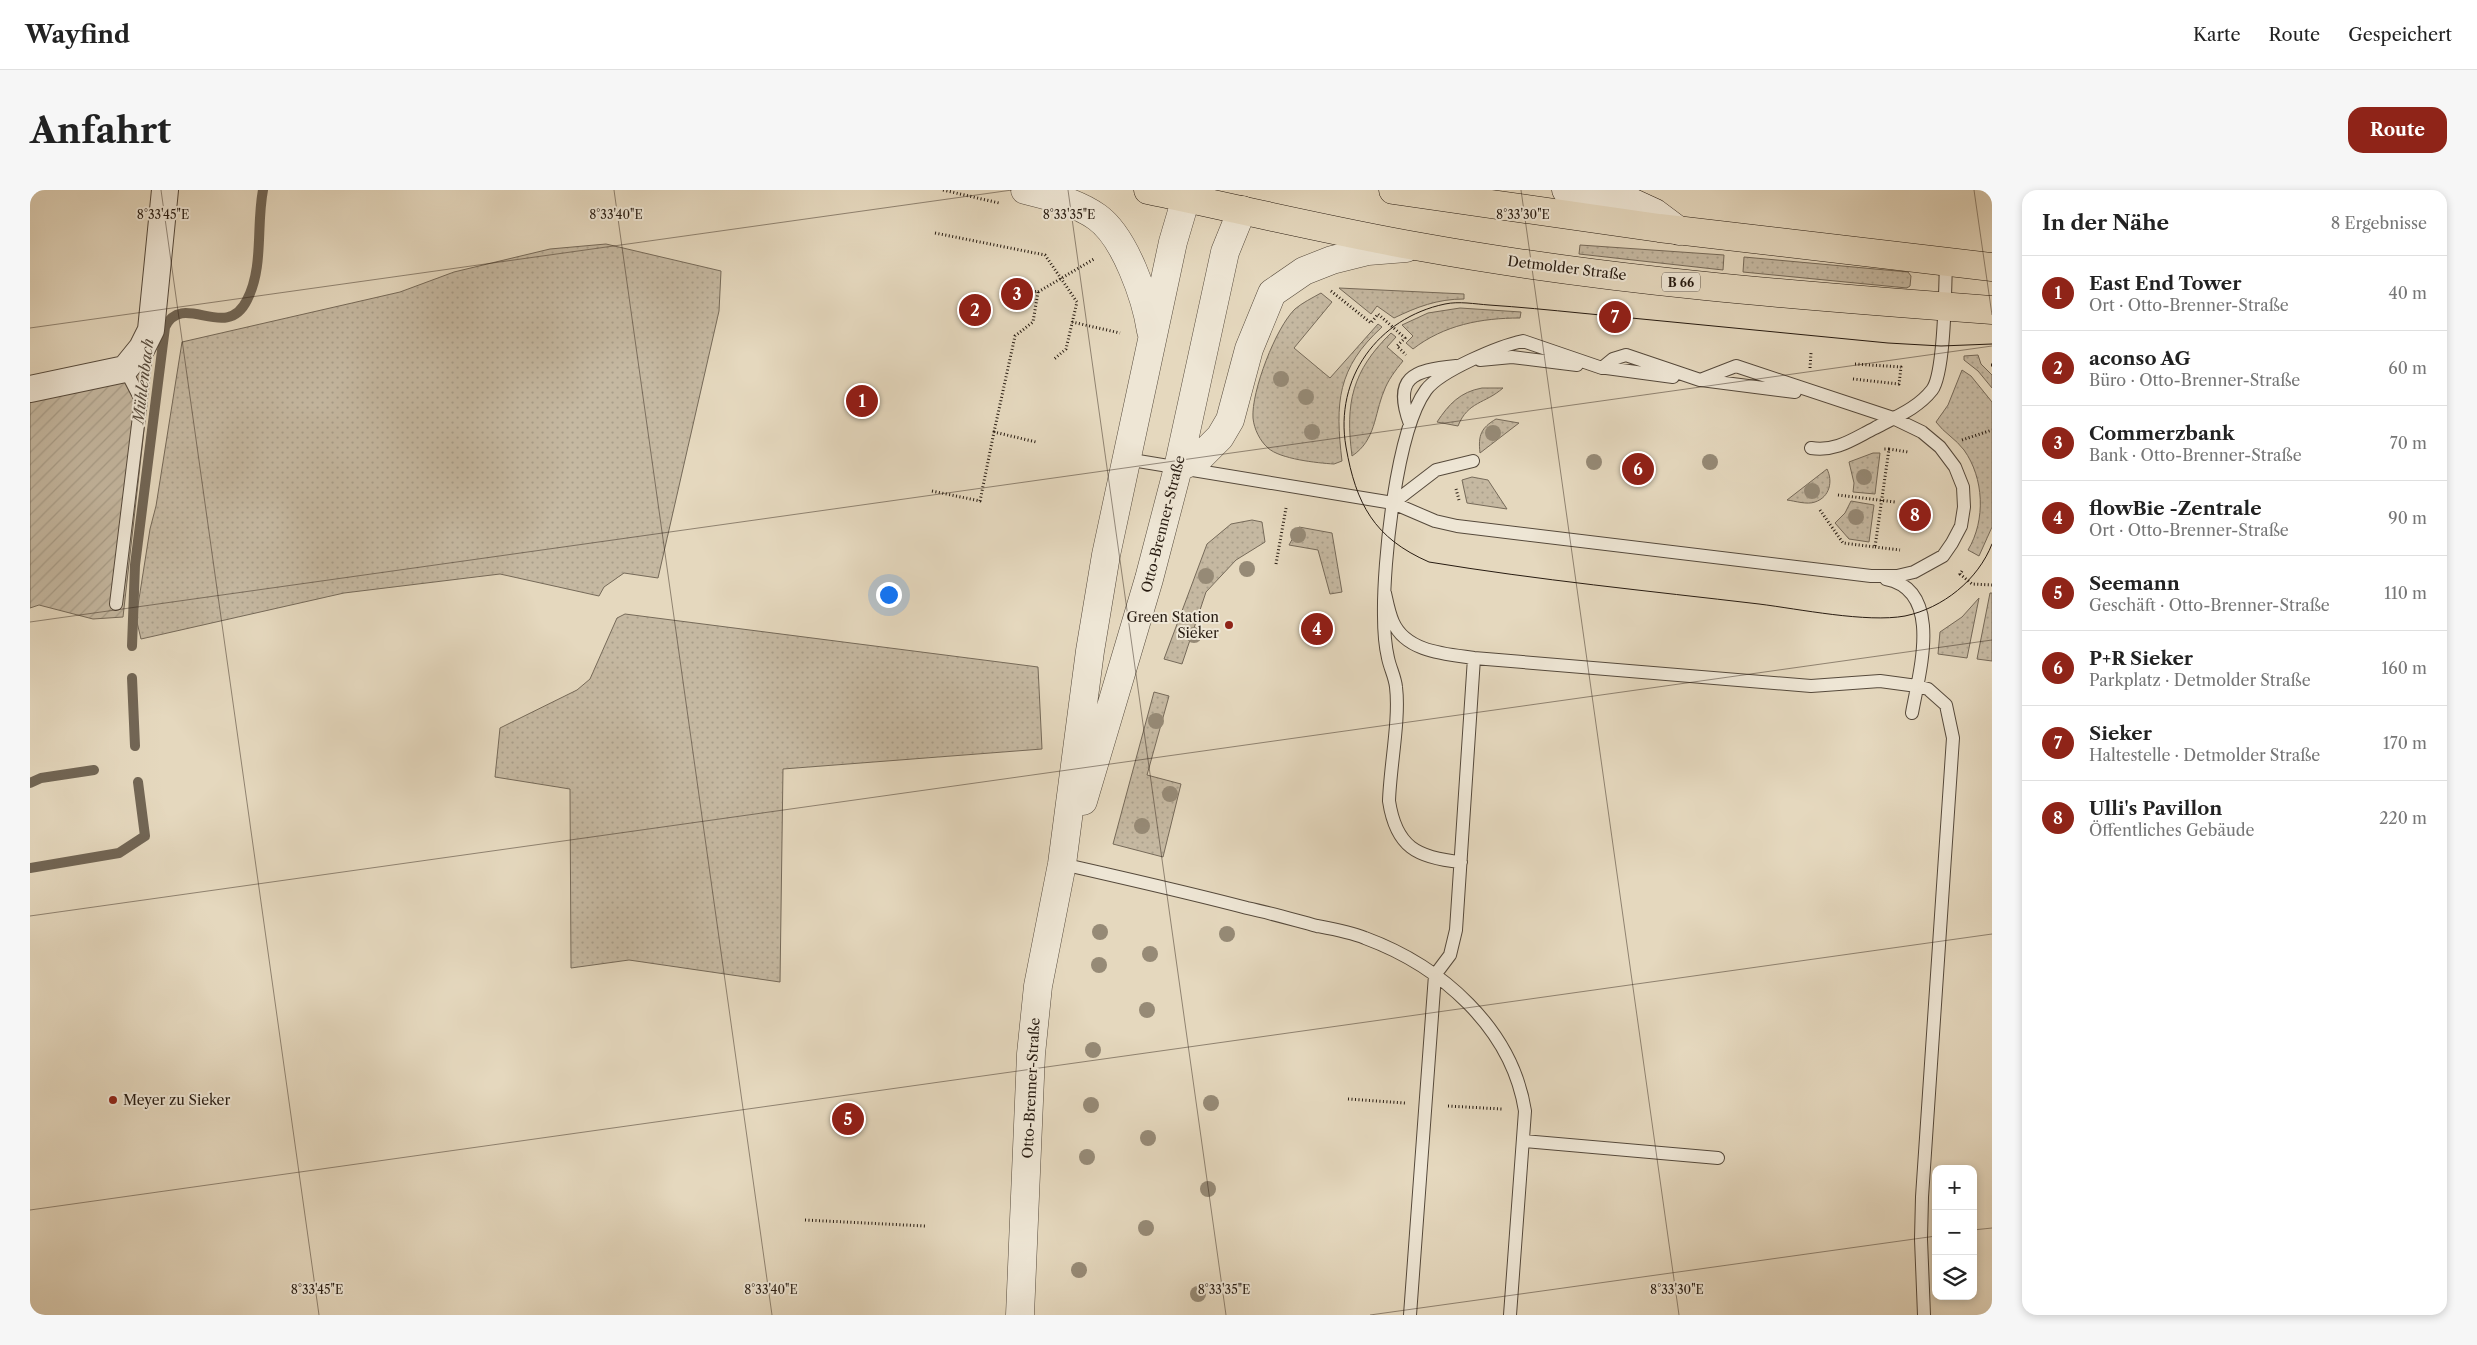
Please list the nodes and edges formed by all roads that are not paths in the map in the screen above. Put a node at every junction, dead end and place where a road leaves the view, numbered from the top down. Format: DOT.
graph roads {
  1 [pos="165,190"];
  2 [pos="1025,190"];
  3 [pos="1148,190"];
  4 [pos="1393,190"];
  5 [pos="1566,190"];
  6 [pos="1188,194"];
  7 [pos="1246,200"];
  8 [pos="1679,231"];
  9 [pos="1420,247"];
  10 [pos="1946,262"];
  11 [pos="1992,267"];
  12 [pos="1944,306"];
  13 [pos="1992,310"];
  14 [pos="1153,340"];
  15 [pos="1463,366"];
  16 [pos="125,369"];
  17 [pos="1700,380"];
  18 [pos="30,390"];
  19 [pos="1822,395"];
  20 [pos="1893,418"];
  21 [pos="1410,424"];
  22 [pos="1811,448"];
  23 [pos="1126,459"];
  24 [pos="1473,461"];
  25 [pos="1178,468"];
  26 [pos="1393,503"];
  27 [pos="1871,576"];
  28 [pos="1385,593"];
  29 [pos="116,604"];
  30 [pos="1474,658"];
  31 [pos="1917,686"];
  32 [pos="1912,713"];
  33 [pos="1461,862"];
  34 [pos="1062,864"];
  35 [pos="1435,975"];
  36 [pos="1523,1141"];
  37 [pos="1718,1158"];
  38 [pos="1020,1315"];
  39 [pos="1410,1315"];
  40 [pos="1510,1315"];
  41 [pos="1924,1315"];
  1 -- 16 [label="street"];
  2 -- 14 [label="street"];
  3 -- 6 [label="main road, Detmolder Straße / B 66"];
  4 -- 8 [label="main road"];
  5 -- 8 [label="street"];
  6 -- 7 [label="main road, Detmolder Straße / B 66"];
  6 -- 14 [label="street, Otto-Brenner-Straße"];
  7 -- 9 [label="main road, Detmolder Straße / B 66"];
  7 -- 25 [label="street, Otto-Brenner-Straße"];
  8 -- 10 [label="main road"];
  9 -- 12 [label="main road, Detmolder Straße / B 66"];
  9 -- 25 [label="street, B 66"];
  10 -- 11 [label="main road"];
  10 -- 12 [label="lane"];
  12 -- 13 [label="main road, Detmolder Straße / B 66"];
  12 -- 20 [label="lane"];
  14 -- 23 [label="street, Otto-Brenner-Straße"];
  15 -- 17 [label="lane"];
  15 -- 21 [label="lane"];
  15 -- 21 [label="lane"];
  16 -- 18 [label="street"];
  16 -- 29 [label="lane"];
  17 -- 19 [label="lane"];
  17 -- 19 [label="lane"];
  19 -- 20 [label="lane"];
  20 -- 22 [label="lane"];
  20 -- 27 [label="lane"];
  21 -- 26 [label="lane"];
  23 -- 25 [label="lane"];
  23 -- 34 [label="street, Otto-Brenner-Straße"];
  24 -- 26 [label="lane"];
  25 -- 26 [label="lane"];
  25 -- 34 [label="street, Otto-Brenner-Straße"];
  26 -- 27 [label="lane"];
  26 -- 28 [label="lane"];
  27 -- 31 [label="lane"];
  28 -- 30 [label="lane"];
  28 -- 33 [label="lane"];
  30 -- 31 [label="lane"];
  30 -- 33 [label="lane"];
  31 -- 32 [label="lane"];
  31 -- 41 [label="lane"];
  33 -- 35 [label="lane"];
  34 -- 35 [label="lane"];
  34 -- 38 [label="street, Otto-Brenner-Straße"];
  35 -- 36 [label="lane"];
  35 -- 39 [label="lane"];
  36 -- 37 [label="lane"];
  36 -- 40 [label="lane"];
}
